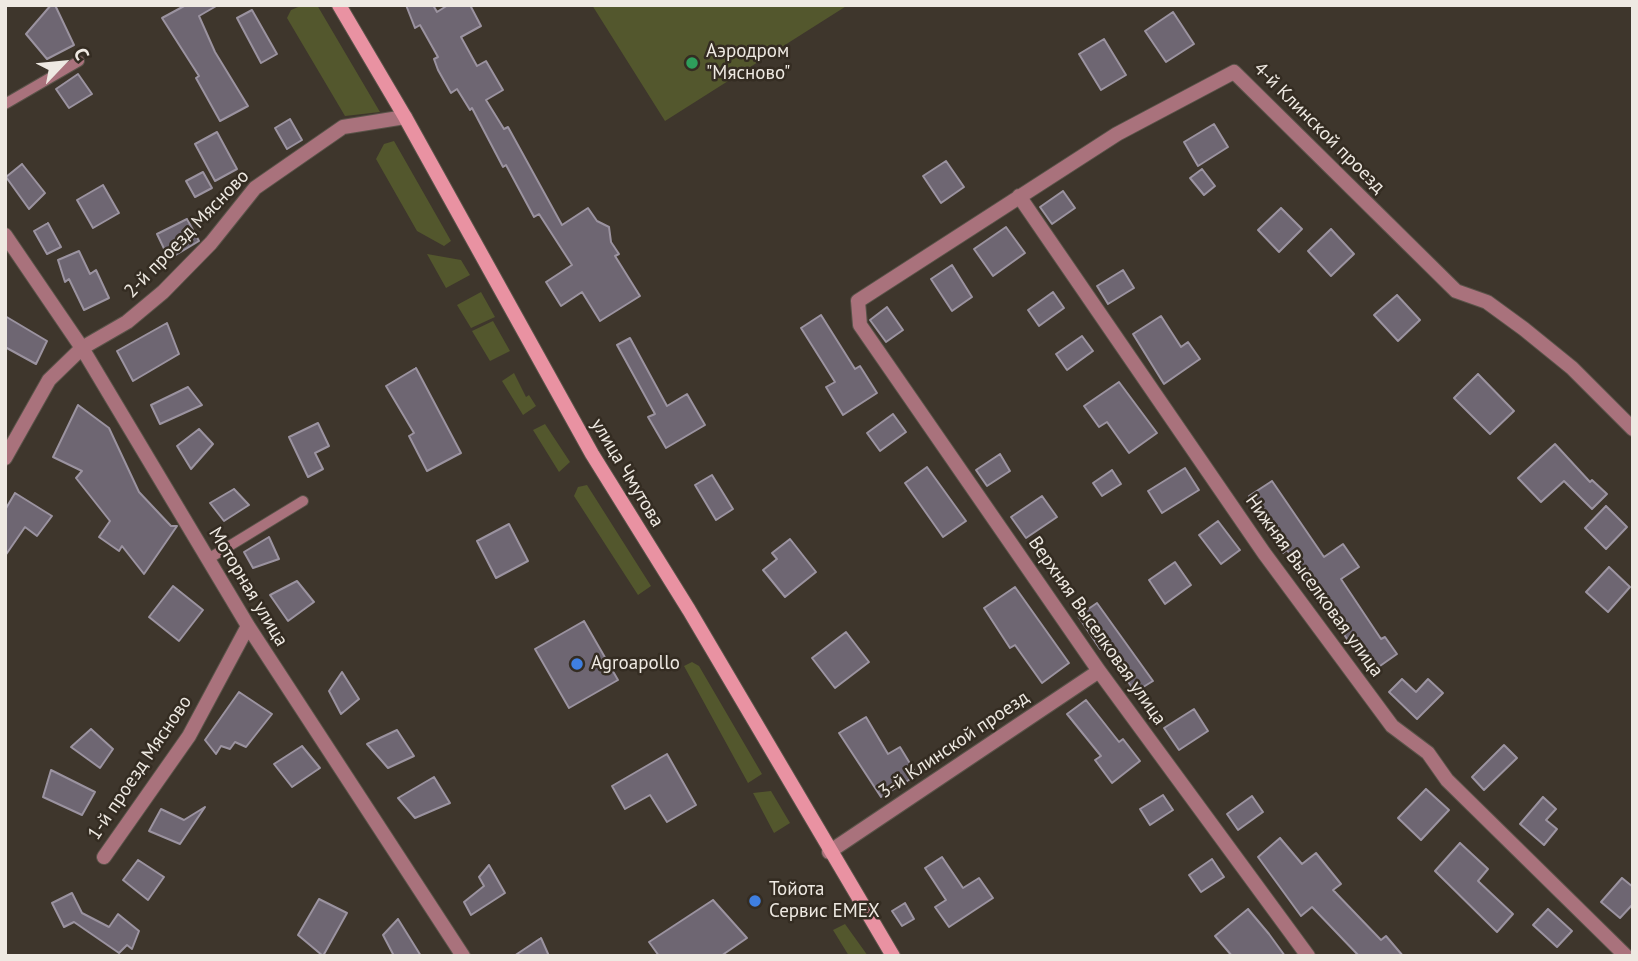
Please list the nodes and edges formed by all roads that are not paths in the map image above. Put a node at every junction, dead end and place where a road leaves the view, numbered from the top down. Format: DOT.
graph roads {
  1 [pos="339,5"];
  2 [pos="79,61"];
  3 [pos="5,104"];
  4 [pos="405,117"];
  5 [pos="1019,196"];
  6 [pos="5,235"];
  7 [pos="860,325"];
  8 [pos="82,348"];
  9 [pos="1633,429"];
  10 [pos="5,458"];
  11 [pos="303,501"];
  12 [pos="208,559"];
  13 [pos="248,626"];
  14 [pos="1099,671"];
  15 [pos="830,852"];
  16 [pos="104,857"];
  17 [pos="463,956"];
  18 [pos="892,956"];
  19 [pos="1308,956"];
  20 [pos="1626,956"];
  1 -- 4 [label="main road, улица Чмутова"];
  2 -- 3 [label="lane"];
  4 -- 8 [label="street, 2-й проезд Мясново"];
  4 -- 15 [label="main road, улица Чмутова"];
  5 -- 7 [label="street, 4-й Клинской проезд"];
  5 -- 9 [label="street, 4-й Клинской проезд"];
  5 -- 20 [label="street, Нижняя Выселковая улица"];
  6 -- 8 [label="street, Моторная улица"];
  7 -- 14 [label="street, Верхняя Выселковая улица"];
  8 -- 10 [label="street, 2-й проезд Мясново"];
  8 -- 12 [label="street, Моторная улица"];
  11 -- 12 [label="lane"];
  12 -- 13 [label="street, Моторная улица"];
  13 -- 16 [label="street, 1-й проезд Мясново"];
  13 -- 17 [label="street, Моторная улица"];
  14 -- 15 [label="street, 3-й Клинской проезд"];
  14 -- 19 [label="street, Верхняя Выселковая улица"];
  15 -- 18 [label="main road, улица Чмутова"];
}
